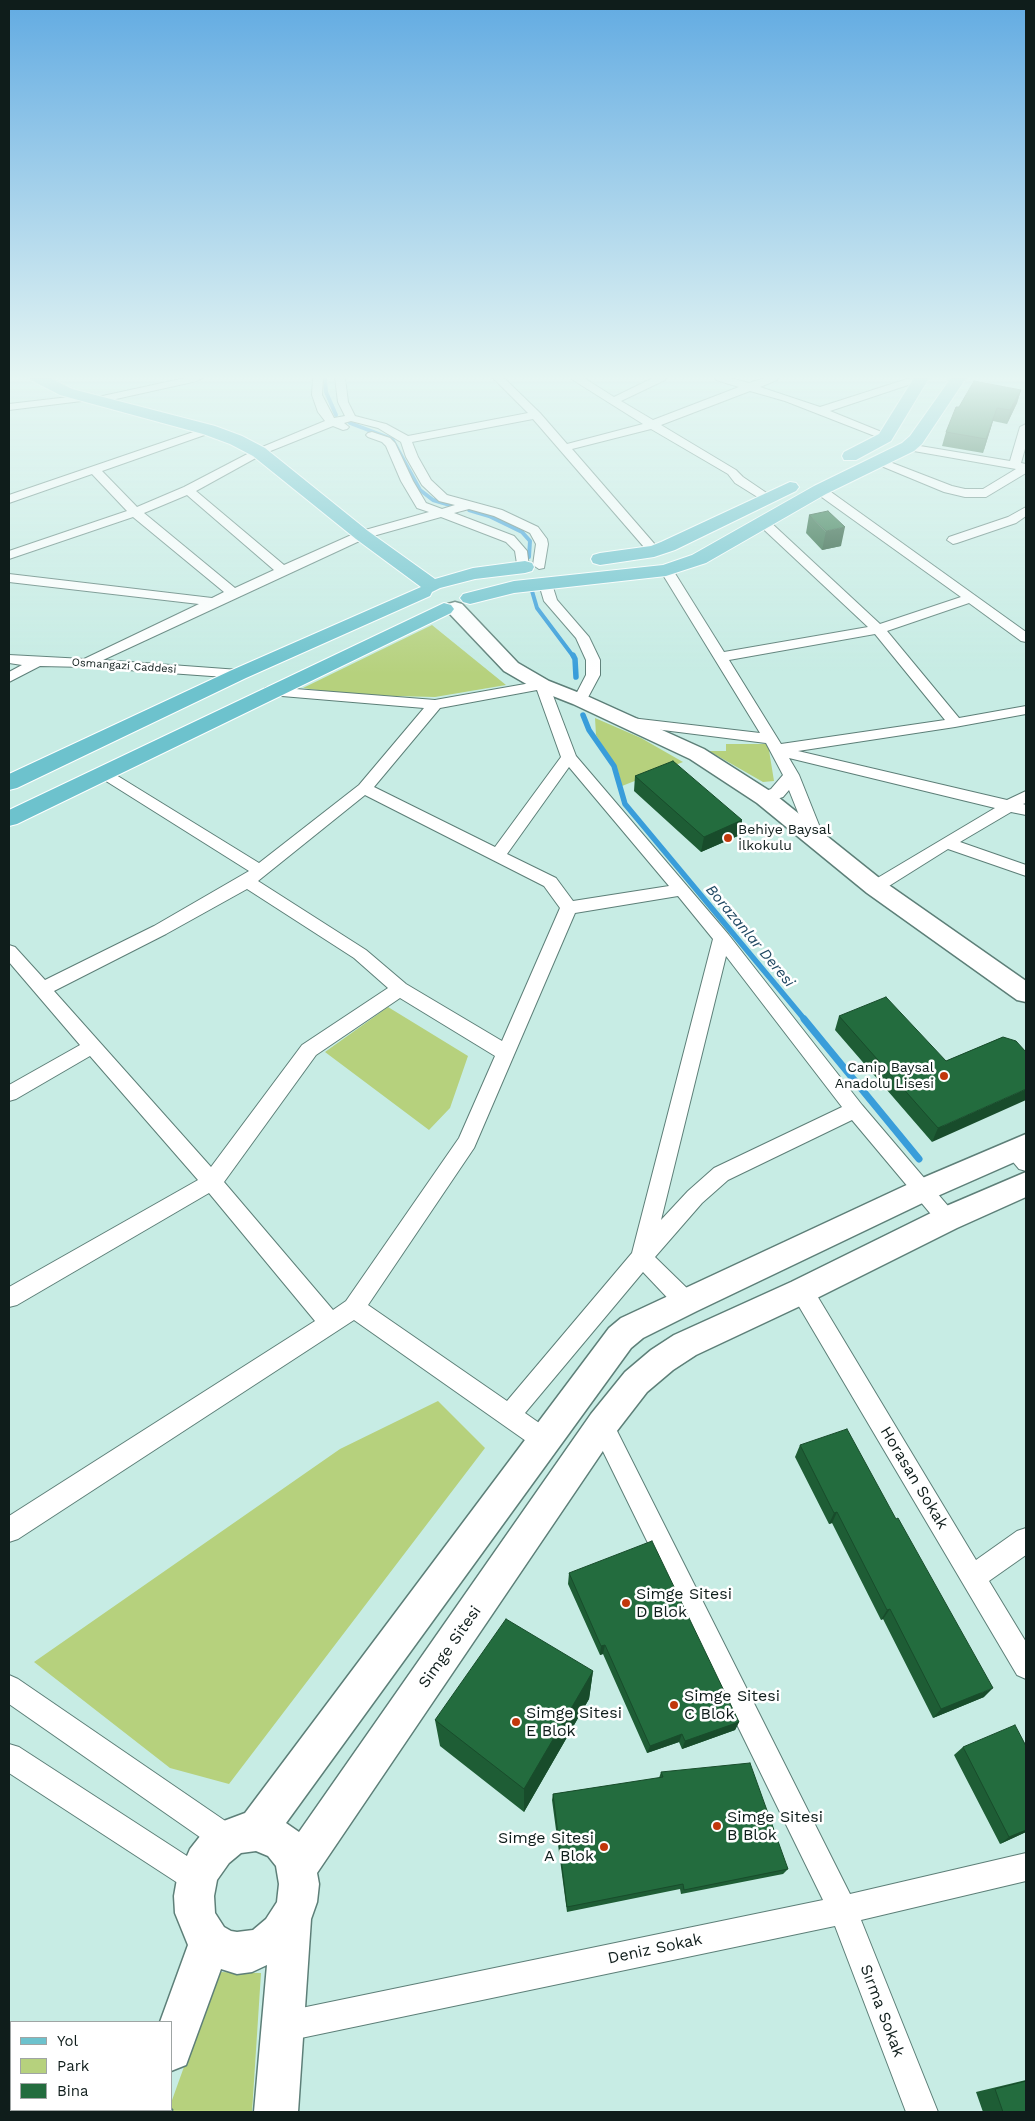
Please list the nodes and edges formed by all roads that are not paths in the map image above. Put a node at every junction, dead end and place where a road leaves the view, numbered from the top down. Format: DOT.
graph roads {
  1 [pos="74,477"];
  2 [pos="101,477"];
  3 [pos="212,477"];
  4 [pos="290,477"];
  5 [pos="406,477"];
  6 [pos="424,477"];
  7 [pos="589,477"];
  8 [pos="736,477"];
  9 [pos="810,477"];
  10 [pos="846,477"];
  11 [pos="918,477"];
  12 [pos="1008,477"];
  13 [pos="188,490"];
  14 [pos="820,490"];
  15 [pos="9,499"];
  16 [pos="767,499"];
  17 [pos="469,505"];
  18 [pos="1026,511"];
  19 [pos="135,512"];
  20 [pos="441,514"];
  21 [pos="1012,520"];
  22 [pos="763,522"];
  23 [pos="1026,529"];
  24 [pos="362,535"];
  25 [pos="953,540"];
  26 [pos="654,551"];
  27 [pos="9,555"];
  28 [pos="585,560"];
  29 [pos="540,565"];
  30 [pos="666,570"];
  31 [pos="282,571"];
  32 [pos="9,578"];
  33 [pos="546,584"];
  34 [pos="432,587"];
  35 [pos="233,593"];
  36 [pos="972,598"];
  37 [pos="214,602"];
  38 [pos="456,605"];
  39 [pos="878,629"];
  40 [pos="1026,638"];
  41 [pos="721,657"];
  42 [pos="9,659"];
  43 [pos="37,662"];
  44 [pos="86,663"];
  45 [pos="239,674"];
  46 [pos="9,678"];
  47 [pos="542,685"];
  48 [pos="270,692"];
  49 [pos="580,700"];
  50 [pos="435,704"];
  51 [pos="1026,710"];
  52 [pos="631,722"];
  53 [pos="955,723"];
  54 [pos="774,744"];
  55 [pos="570,757"];
  56 [pos="103,773"];
  57 [pos="791,775"];
  58 [pos="9,783"];
  59 [pos="364,788"];
  60 [pos="1026,796"];
  61 [pos="765,798"];
  62 [pos="1009,806"];
  63 [pos="1026,810"];
  64 [pos="9,819"];
  65 [pos="817,840"];
  66 [pos="946,843"];
  67 [pos="497,856"];
  68 [pos="1026,871"];
  69 [pos="253,876"];
  70 [pos="875,887"];
  71 [pos="682,890"];
  72 [pos="569,908"];
  73 [pos="722,938"];
  74 [pos="9,951"];
  75 [pos="42,989"];
  76 [pos="400,989"];
  77 [pos="1026,993"];
  78 [pos="93,1046"];
  79 [pos="506,1053"];
  80 [pos="9,1094"];
  81 [pos="855,1110"];
  82 [pos="1022,1153"];
  83 [pos="212,1182"];
  84 [pos="1026,1184"];
  85 [pos="922,1190"];
  86 [pos="947,1219"];
  87 [pos="642,1257"];
  88 [pos="802,1291"];
  89 [pos="9,1298"];
  90 [pos="686,1302"];
  91 [pos="354,1308"];
  92 [pos="331,1324"];
  93 [pos="509,1415"];
  94 [pos="602,1425"];
  95 [pos="544,1440"];
  96 [pos="9,1530"];
  97 [pos="1026,1540"];
  98 [pos="973,1577"];
  99 [pos="1026,1666"];
  100 [pos="9,1688"];
  101 [pos="9,1757"];
  102 [pos="242,1835"];
  103 [pos="1026,1867"];
  104 [pos="297,1868"];
  105 [pos="197,1879"];
  106 [pos="843,1910"];
  107 [pos="291,1919"];
  108 [pos="210,1941"];
  109 [pos="282,2027"];
  110 [pos="172,2047"];
  111 [pos="276,2112"];
  112 [pos="922,2112"];
  1 -- 15 [label="street"];
  2 -- 19 [label="street"];
  3 -- 13 [label="street"];
  4 -- 24 [label="main road"];
  5 -- 20 [label="street"];
  6 -- 17 [label="street"];
  7 -- 26 [label="street"];
  8 -- 16 [label="street"];
  9 -- 16 [label="main road"];
  10 -- 14 [label="main road"];
  11 -- 12 [label="street"];
  13 -- 19 [label="street"];
  13 -- 31 [label="street"];
  14 -- 22 [label="main road"];
  14 -- 36 [label="street"];
  16 -- 26 [label="main road"];
  17 -- 20 [label="street"];
  17 -- 29 [label="street"];
  18 -- 21 [label="street"];
  19 -- 27 [label="street"];
  19 -- 35 [label="street"];
  20 -- 24 [label="street"];
  20 -- 29 [label="street"];
  21 -- 23 [label="street"];
  21 -- 25 [label="street"];
  22 -- 30 [label="main road"];
  22 -- 39 [label="street"];
  24 -- 31 [label="street"];
  24 -- 34 [label="main road"];
  26 -- 28 [label="main road"];
  29 -- 34 [label="main road"];
  30 -- 33 [label="main road"];
  30 -- 41 [label="street"];
  31 -- 35 [label="street"];
  32 -- 37 [label="street"];
  33 -- 38 [label="main road"];
  33 -- 49 [label="street"];
  34 -- 38 [label="main road"];
  34 -- 38 [label="main road"];
  34 -- 45 [label="main road"];
  35 -- 37 [label="street"];
  36 -- 39 [label="street"];
  36 -- 40 [label="street"];
  37 -- 44 [label="street"];
  38 -- 47 [label="main road"];
  38 -- 48 [label="main road"];
  39 -- 41 [label="street"];
  39 -- 53 [label="street"];
  41 -- 54 [label="street"];
  42 -- 43 [label="street, Osmangazi Caddesi"];
  43 -- 44 [label="street, Osmangazi Caddesi"];
  43 -- 46 [label="street"];
  44 -- 45 [label="street, Osmangazi Caddesi"];
  45 -- 58 [label="main road"];
  47 -- 49 [label="main road"];
  47 -- 50 [label="street"];
  47 -- 55 [label="street"];
  48 -- 50 [label="street"];
  48 -- 56 [label="main road"];
  49 -- 52 [label="main road"];
  50 -- 59 [label="street"];
  51 -- 53 [label="street"];
  52 -- 54 [label="street"];
  52 -- 61 [label="main road"];
  53 -- 54 [label="street"];
  54 -- 57 [label="street"];
  54 -- 62 [label="street"];
  55 -- 67 [label="street"];
  55 -- 71 [label="street"];
  56 -- 64 [label="main road"];
  56 -- 69 [label="street"];
  57 -- 61 [label="street"];
  57 -- 65 [label="street"];
  59 -- 67 [label="street"];
  59 -- 69 [label="street"];
  60 -- 62 [label="street"];
  61 -- 65 [label="main road"];
  62 -- 63 [label="street"];
  62 -- 66 [label="street"];
  65 -- 70 [label="main road"];
  66 -- 68 [label="street"];
  66 -- 70 [label="street"];
  67 -- 72 [label="street"];
  69 -- 75 [label="street"];
  69 -- 76 [label="street"];
  70 -- 77 [label="main road"];
  71 -- 72 [label="street"];
  71 -- 73 [label="street"];
  72 -- 79 [label="street"];
  73 -- 81 [label="street"];
  73 -- 87 [label="street"];
  74 -- 75 [label="street"];
  75 -- 78 [label="street"];
  76 -- 79 [label="street"];
  76 -- 83 [label="street"];
  78 -- 80 [label="street"];
  78 -- 83 [label="street"];
  79 -- 91 [label="street"];
  81 -- 85 [label="street"];
  81 -- 87 [label="street"];
  82 -- 85 [label="main road"];
  83 -- 89 [label="street"];
  83 -- 92 [label="street"];
  84 -- 86 [label="main road, Simge Sitesi"];
  85 -- 86 [label="street"];
  85 -- 90 [label="main road"];
  86 -- 88 [label="main road, Simge Sitesi"];
  87 -- 90 [label="street"];
  87 -- 93 [label="street"];
  88 -- 94 [label="main road, Simge Sitesi"];
  88 -- 98 [label="street, Horasan Sokak"];
  90 -- 95 [label="main road"];
  91 -- 92 [label="street"];
  91 -- 93 [label="street"];
  92 -- 96 [label="street"];
  93 -- 95 [label="street"];
  94 -- 104 [label="main road, Simge Sitesi"];
  94 -- 106 [label="street, Sırma Sokak"];
  95 -- 102 [label="main road"];
  97 -- 98 [label="street"];
  98 -- 99 [label="street, Horasan Sokak"];
  100 -- 102 [label="street"];
  101 -- 105 [label="street"];
  102 -- 104 [label="main road"];
  102 -- 105 [label="main road"];
  103 -- 106 [label="street, Deniz Sokak"];
  104 -- 107 [label="main road"];
  105 -- 108 [label="main road"];
  106 -- 109 [label="street, Deniz Sokak"];
  106 -- 112 [label="street, Sırma Sokak"];
  107 -- 108 [label="main road"];
  107 -- 109 [label="main road"];
  108 -- 110 [label="main road"];
  109 -- 111 [label="main road"];
}
